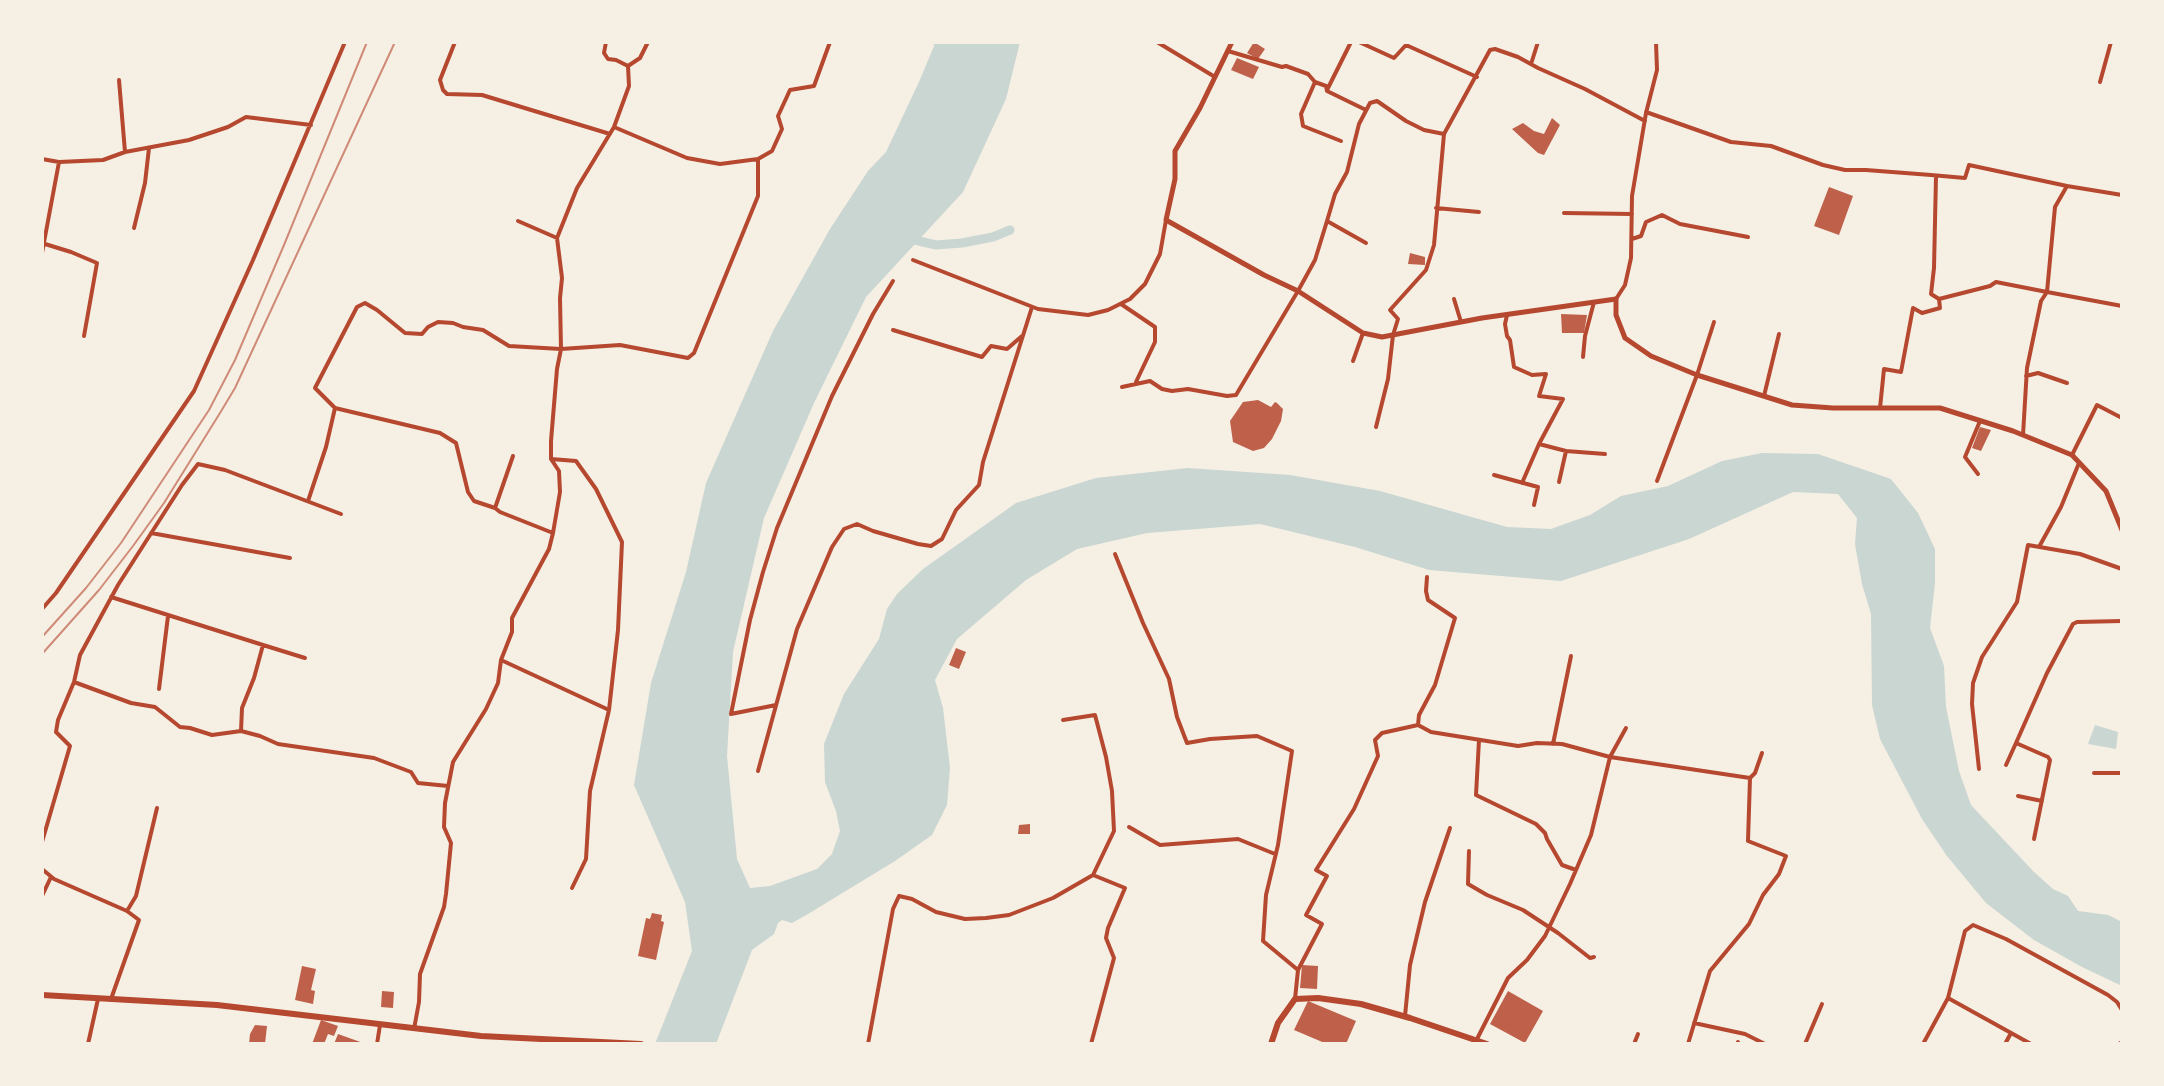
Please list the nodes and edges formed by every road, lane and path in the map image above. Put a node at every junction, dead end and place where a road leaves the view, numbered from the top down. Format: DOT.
graph roads {
  1 [pos="345,42"];
  2 [pos="455,42"];
  3 [pos="606,42"];
  4 [pos="648,42"];
  5 [pos="830,42"];
  6 [pos="1157,42"];
  7 [pos="1232,42"];
  8 [pos="1351,42"];
  9 [pos="1359,42"];
  10 [pos="1538,42"];
  11 [pos="1656,42"];
  12 [pos="2111,42"];
  13 [pos="1228,51"];
  14 [pos="1531,64"];
  15 [pos="628,66"];
  16 [pos="1215,77"];
  17 [pos="1477,77"];
  18 [pos="119,80"];
  19 [pos="1314,82"];
  20 [pos="2100,82"];
  21 [pos="1327,91"];
  22 [pos="1366,110"];
  23 [pos="1646,112"];
  24 [pos="1645,121"];
  25 [pos="311,125"];
  26 [pos="614,127"];
  27 [pos="610,134"];
  28 [pos="1444,134"];
  29 [pos="1341,141"];
  30 [pos="149,148"];
  31 [pos="125,152"];
  32 [pos="42,159"];
  33 [pos="758,159"];
  34 [pos="59,162"];
  35 [pos="1936,176"];
  36 [pos="2067,186"];
  37 [pos="2122,195"];
  38 [pos="1436,208"];
  39 [pos="1479,213"];
  40 [pos="1564,213"];
  41 [pos="1632,214"];
  42 [pos="1167,220"];
  43 [pos="518,221"];
  44 [pos="1327,221"];
  45 [pos="134,228"];
  46 [pos="1748,237"];
  47 [pos="557,238"];
  48 [pos="1632,239"];
  49 [pos="1366,243"];
  50 [pos="45,244"];
  51 [pos="42,253"];
  52 [pos="914,260"];
  53 [pos="893,281"];
  54 [pos="1298,291"];
  55 [pos="2046,292"];
  56 [pos="1454,299"];
  57 [pos="1616,299"];
  58 [pos="1939,299"];
  59 [pos="1594,302"];
  60 [pos="1120,304"];
  61 [pos="2122,306"];
  62 [pos="1032,307"];
  63 [pos="1507,314"];
  64 [pos="1461,322"];
  65 [pos="1714,322"];
  66 [pos="893,330"];
  67 [pos="1363,333"];
  68 [pos="1779,334"];
  69 [pos="1023,335"];
  70 [pos="1393,335"];
  71 [pos="84,336"];
  72 [pos="561,349"];
  73 [pos="1583,357"];
  74 [pos="1353,361"];
  75 [pos="1697,375"];
  76 [pos="2026,376"];
  77 [pos="1136,383"];
  78 [pos="2067,383"];
  79 [pos="1122,387"];
  80 [pos="1764,396"];
  81 [pos="335,408"];
  82 [pos="1880,408"];
  83 [pos="2122,418"];
  84 [pos="1980,421"];
  85 [pos="1376,427"];
  86 [pos="2023,435"];
  87 [pos="1539,444"];
  88 [pos="1566,451"];
  89 [pos="1605,454"];
  90 [pos="513,456"];
  91 [pos="2072,456"];
  92 [pos="551,459"];
  93 [pos="2079,463"];
  94 [pos="1978,474"];
  95 [pos="1494,475"];
  96 [pos="1657,481"];
  97 [pos="1560,482"];
  98 [pos="1522,483"];
  99 [pos="308,501"];
  100 [pos="1534,506"];
  101 [pos="495,508"];
  102 [pos="340,514"];
  103 [pos="2122,530"];
  104 [pos="152,533"];
  105 [pos="553,533"];
  106 [pos="2039,547"];
  107 [pos="1115,554"];
  108 [pos="290,558"];
  109 [pos="2122,569"];
  110 [pos="1427,577"];
  111 [pos="111,597"];
  112 [pos="43,608"];
  113 [pos="168,616"];
  114 [pos="2122,621"];
  115 [pos="263,645"];
  116 [pos="1571,656"];
  117 [pos="305,658"];
  118 [pos="501,660"];
  119 [pos="74,682"];
  120 [pos="159,689"];
  121 [pos="776,705"];
  122 [pos="609,710"];
  123 [pos="1064,720"];
  124 [pos="1418,725"];
  125 [pos="1626,728"];
  126 [pos="241,731"];
  127 [pos="1479,740"];
  128 [pos="2016,743"];
  129 [pos="1553,744"];
  130 [pos="1762,753"];
  131 [pos="1611,757"];
  132 [pos="2006,765"];
  133 [pos="1979,769"];
  134 [pos="758,771"];
  135 [pos="2094,773"];
  136 [pos="2122,773"];
  137 [pos="1750,778"];
  138 [pos="448,786"];
  139 [pos="2018,796"];
  140 [pos="2042,801"];
  141 [pos="157,808"];
  142 [pos="1129,827"];
  143 [pos="1450,828"];
  144 [pos="2034,839"];
  145 [pos="42,842"];
  146 [pos="1469,851"];
  147 [pos="1275,854"];
  148 [pos="42,869"];
  149 [pos="1576,870"];
  150 [pos="1093,875"];
  151 [pos="51,877"];
  152 [pos="573,888"];
  153 [pos="42,896"];
  154 [pos="127,911"];
  155 [pos="1548,928"];
  156 [pos="1594,957"];
  157 [pos="1298,970"];
  158 [pos="42,995"];
  159 [pos="98,998"];
  160 [pos="1948,998"];
  161 [pos="111,999"];
  162 [pos="1295,999"];
  163 [pos="1822,1004"];
  164 [pos="2122,1010"];
  165 [pos="1407,1017"];
  166 [pos="1694,1023"];
  167 [pos="380,1025"];
  168 [pos="414,1029"];
  169 [pos="2012,1033"];
  170 [pos="1638,1034"];
  171 [pos="1477,1039"];
  172 [pos="529,1041"];
  173 [pos="87,1044"];
  174 [pos="377,1044"];
  175 [pos="641,1044"];
  176 [pos="868,1044"];
  177 [pos="1091,1044"];
  178 [pos="1271,1044"];
  179 [pos="1487,1044"];
  180 [pos="1634,1044"];
  181 [pos="1688,1044"];
  182 [pos="1765,1044"];
  183 [pos="1805,1044"];
  184 [pos="1923,1044"];
  185 [pos="2005,1044"];
  186 [pos="2031,1044"];
  1 -- 25 [label="street"];
  2 -- 27 [label="street"];
  3 -- 15 [label="street"];
  4 -- 15 [label="street"];
  5 -- 33 [label="street"];
  6 -- 16 [label="street"];
  7 -- 13 [label="street"];
  8 -- 21 [label="street"];
  9 -- 17 [label="street"];
  10 -- 14 [label="street"];
  11 -- 23 [label="street"];
  12 -- 20 [label="street"];
  13 -- 16 [label="street"];
  13 -- 19 [label="street"];
  14 -- 17 [label="street"];
  14 -- 24 [label="street"];
  15 -- 26 [label="street"];
  16 -- 42 [label="street"];
  17 -- 28 [label="street"];
  18 -- 31 [label="street"];
  19 -- 21 [label="street"];
  19 -- 29 [label="street"];
  21 -- 22 [label="street"];
  22 -- 28 [label="street"];
  22 -- 44 [label="street"];
  23 -- 24 [label="street"];
  23 -- 35 [label="street"];
  24 -- 41 [label="street"];
  25 -- 30 [label="street"];
  25 -- 112 [label="street"];
  26 -- 27 [label="street"];
  26 -- 33 [label="street"];
  27 -- 47 [label="street"];
  28 -- 38 [label="street"];
  30 -- 31 [label="street"];
  30 -- 45 [label="street"];
  31 -- 34 [label="street"];
  32 -- 34 [label="street"];
  33 -- 72 [label="street"];
  34 -- 50 [label="street"];
  35 -- 36 [label="street"];
  35 -- 58 [label="street"];
  36 -- 37 [label="street"];
  36 -- 55 [label="street"];
  38 -- 39 [label="street"];
  38 -- 70 [label="street"];
  40 -- 41 [label="street"];
  41 -- 48 [label="street"];
  42 -- 54 [label="street"];
  42 -- 60 [label="street"];
  43 -- 47 [label="street"];
  44 -- 49 [label="street"];
  44 -- 54 [label="street"];
  46 -- 48 [label="street"];
  47 -- 72 [label="street"];
  48 -- 57 [label="street"];
  50 -- 51 [label="street"];
  50 -- 71 [label="street"];
  52 -- 62 [label="street"];
  53 -- 121 [label="street"];
  54 -- 67 [label="street"];
  54 -- 77 [label="street"];
  55 -- 58 [label="street"];
  55 -- 61 [label="street"];
  55 -- 76 [label="street"];
  56 -- 64 [label="street"];
  57 -- 59 [label="street"];
  57 -- 75 [label="street"];
  58 -- 82 [label="street"];
  59 -- 63 [label="street"];
  59 -- 73 [label="street"];
  60 -- 62 [label="street"];
  60 -- 77 [label="street"];
  62 -- 69 [label="street"];
  63 -- 64 [label="street"];
  63 -- 87 [label="street"];
  64 -- 70 [label="street"];
  65 -- 75 [label="street"];
  66 -- 69 [label="street"];
  67 -- 70 [label="street"];
  67 -- 74 [label="street"];
  68 -- 80 [label="street"];
  69 -- 121 [label="street"];
  70 -- 85 [label="street"];
  72 -- 81 [label="street"];
  72 -- 92 [label="street"];
  75 -- 80 [label="street"];
  75 -- 96 [label="street"];
  76 -- 78 [label="street"];
  76 -- 86 [label="street"];
  77 -- 79 [label="street"];
  80 -- 82 [label="street"];
  81 -- 99 [label="street"];
  81 -- 101 [label="street"];
  82 -- 84 [label="street"];
  83 -- 91 [label="street"];
  84 -- 86 [label="street"];
  84 -- 94 [label="street"];
  86 -- 91 [label="street"];
  87 -- 88 [label="street"];
  87 -- 98 [label="street"];
  88 -- 89 [label="street"];
  88 -- 97 [label="street"];
  90 -- 101 [label="street"];
  91 -- 93 [label="street"];
  92 -- 105 [label="street"];
  92 -- 122 [label="street"];
  93 -- 103 [label="street"];
  93 -- 106 [label="street"];
  95 -- 98 [label="street"];
  98 -- 100 [label="street"];
  99 -- 102 [label="street"];
  99 -- 104 [label="street"];
  101 -- 105 [label="street"];
  104 -- 108 [label="street"];
  104 -- 111 [label="street"];
  105 -- 118 [label="street"];
  106 -- 109 [label="street"];
  106 -- 133 [label="street"];
  107 -- 147 [label="street"];
  110 -- 124 [label="street"];
  111 -- 113 [label="street"];
  111 -- 119 [label="street"];
  113 -- 115 [label="street"];
  113 -- 120 [label="street"];
  114 -- 128 [label="street"];
  115 -- 117 [label="street"];
  115 -- 126 [label="street"];
  116 -- 129 [label="street"];
  118 -- 122 [label="street"];
  118 -- 138 [label="street"];
  119 -- 126 [label="street"];
  119 -- 145 [label="street"];
  121 -- 134 [label="street"];
  122 -- 152 [label="street"];
  123 -- 150 [label="street"];
  124 -- 127 [label="street"];
  124 -- 157 [label="street"];
  125 -- 131 [label="street"];
  126 -- 138 [label="street"];
  127 -- 129 [label="street"];
  127 -- 149 [label="street"];
  128 -- 132 [label="street"];
  128 -- 140 [label="street"];
  129 -- 131 [label="street"];
  130 -- 137 [label="street"];
  131 -- 137 [label="street"];
  131 -- 149 [label="street"];
  135 -- 136 [label="street"];
  137 -- 166 [label="street"];
  138 -- 168 [label="street"];
  139 -- 140 [label="street"];
  140 -- 144 [label="street"];
  141 -- 154 [label="street"];
  142 -- 147 [label="street"];
  143 -- 165 [label="street"];
  146 -- 155 [label="street"];
  147 -- 157 [label="street"];
  148 -- 151 [label="street"];
  149 -- 155 [label="street"];
  150 -- 176 [label="street"];
  150 -- 177 [label="street"];
  151 -- 153 [label="street"];
  151 -- 154 [label="street"];
  154 -- 161 [label="street"];
  155 -- 156 [label="street"];
  155 -- 171 [label="street"];
  157 -- 162 [label="street"];
  158 -- 159 [label="main road"];
  159 -- 161 [label="main road"];
  159 -- 173 [label="street"];
  160 -- 164 [label="street"];
  160 -- 169 [label="street"];
  160 -- 184 [label="street"];
  161 -- 167 [label="main road"];
  162 -- 165 [label="main road"];
  162 -- 178 [label="main road"];
  163 -- 183 [label="street"];
  165 -- 171 [label="main road"];
  166 -- 181 [label="street"];
  166 -- 182 [label="street"];
  167 -- 168 [label="main road"];
  167 -- 174 [label="street"];
  168 -- 172 [label="main road"];
  169 -- 185 [label="street"];
  169 -- 186 [label="street"];
  170 -- 180 [label="street"];
  171 -- 179 [label="main road"];
  172 -- 175 [label="main road"];
}
